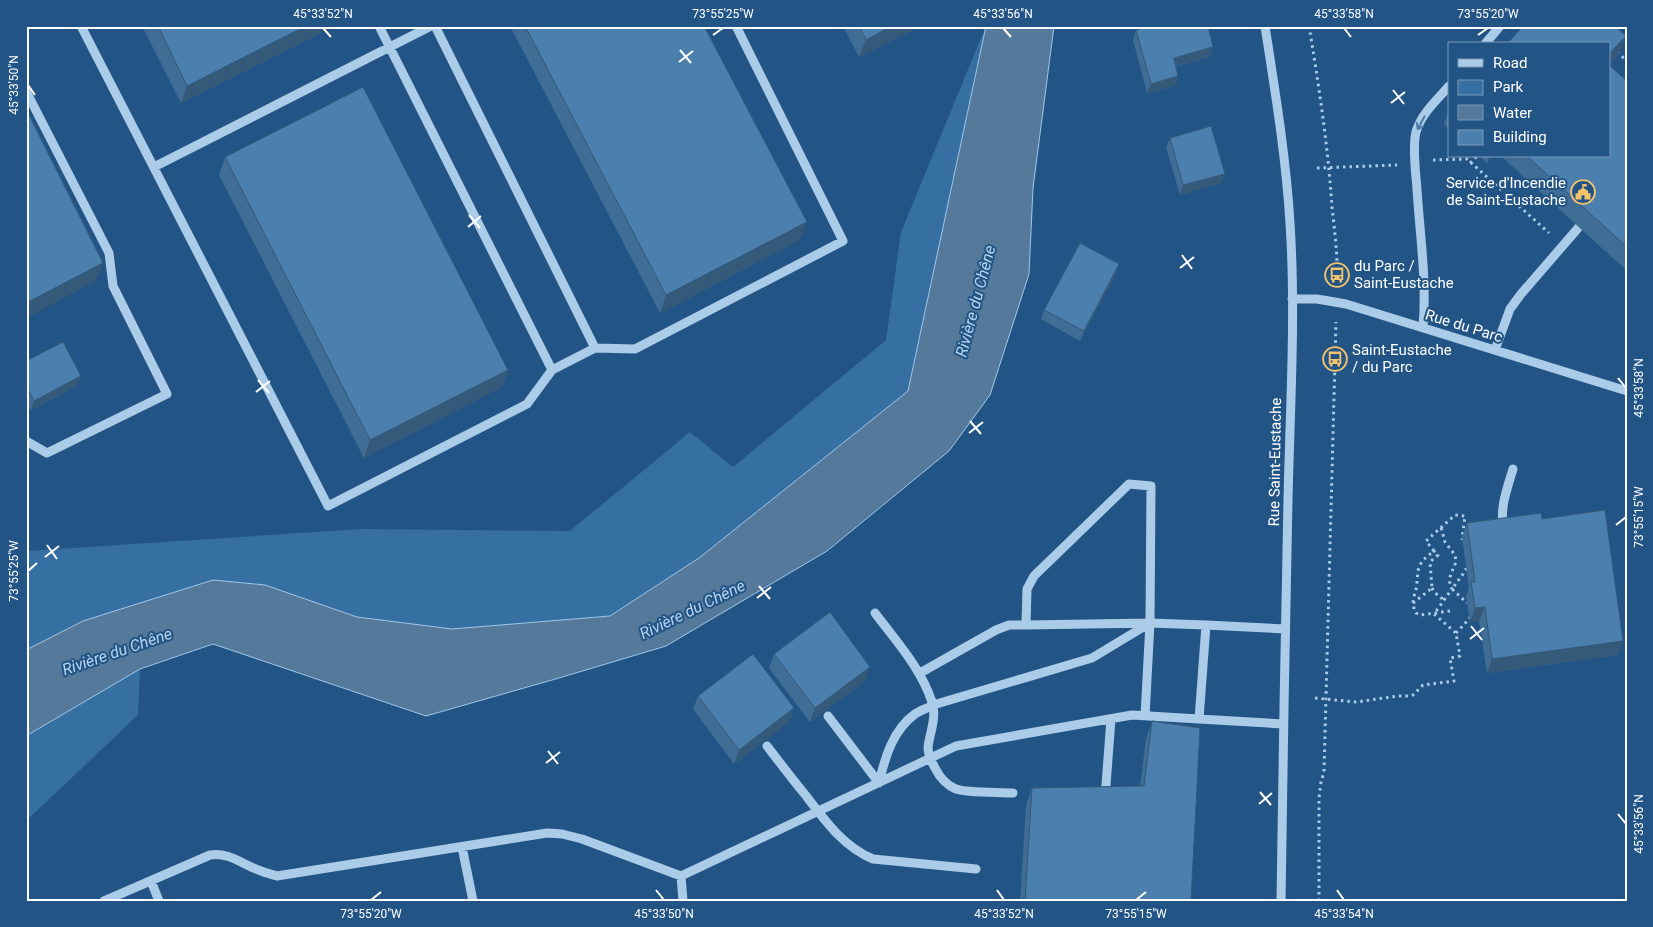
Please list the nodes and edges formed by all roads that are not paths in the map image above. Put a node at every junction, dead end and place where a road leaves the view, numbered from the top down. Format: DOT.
graph roads {
  1 [pos="81,26"];
  2 [pos="379,26"];
  3 [pos="433,26"];
  4 [pos="736,26"];
  5 [pos="1264,26"];
  6 [pos="1500,26"];
  7 [pos="1488,42"];
  8 [pos="390,46"];
  9 [pos="1448,87"];
  10 [pos="26,91"];
  11 [pos="154,167"];
  12 [pos="1579,227"];
  13 [pos="1292,299"];
  14 [pos="1423,328"];
  15 [pos="595,348"];
  16 [pos="1495,350"];
  17 [pos="552,370"];
  18 [pos="1627,391"];
  19 [pos="26,441"];
  20 [pos="1513,469"];
  21 [pos="1505,531"];
  22 [pos="875,613"];
  23 [pos="1150,623"];
  24 [pos="1026,625"];
  25 [pos="1206,625"];
  26 [pos="1285,629"];
  27 [pos="920,672"];
  28 [pos="933,705"];
  29 [pos="828,716"];
  30 [pos="1145,716"];
  31 [pos="1111,719"];
  32 [pos="1200,719"];
  33 [pos="1283,724"];
  34 [pos="767,746"];
  35 [pos="930,759"];
  36 [pos="879,783"];
  37 [pos="1013,793"];
  38 [pos="1105,798"];
  39 [pos="818,812"];
  40 [pos="462,847"];
  41 [pos="976,869"];
  42 [pos="681,876"];
  43 [pos="151,881"];
  44 [pos="104,901"];
  45 [pos="159,901"];
  46 [pos="473,901"];
  47 [pos="682,901"];
  48 [pos="1281,901"];
  1 -- 11 [label="street"];
  2 -- 8 [label="street"];
  3 -- 8 [label="street"];
  3 -- 15 [label="street"];
  4 -- 15 [label="street"];
  5 -- 13 [label="street, Rue Saint-Eustache"];
  6 -- 7 [label="street"];
  8 -- 11 [label="street"];
  8 -- 17 [label="street"];
  9 -- 14 [label="street, one-way"];
  10 -- 19 [label="street"];
  11 -- 17 [label="street"];
  12 -- 16 [label="street"];
  13 -- 14 [label="street, Rue du Parc"];
  13 -- 26 [label="street, Rue Saint-Eustache"];
  14 -- 16 [label="street, Rue du Parc"];
  15 -- 17 [label="street"];
  16 -- 18 [label="street, Rue du Parc"];
  20 -- 21 [label="street"];
  22 -- 27 [label="street"];
  23 -- 24 [label="street"];
  23 -- 24 [label="street"];
  23 -- 25 [label="street"];
  23 -- 28 [label="street"];
  23 -- 30 [label="street"];
  24 -- 27 [label="street"];
  25 -- 26 [label="street"];
  25 -- 32 [label="street"];
  26 -- 33 [label="street, Rue Saint-Eustache"];
  27 -- 28 [label="street"];
  28 -- 35 [label="street"];
  28 -- 36 [label="street"];
  29 -- 36 [label="street"];
  30 -- 31 [label="street"];
  30 -- 32 [label="street"];
  31 -- 35 [label="street"];
  31 -- 38 [label="street"];
  32 -- 33 [label="street"];
  33 -- 48 [label="street, Rue Saint-Eustache"];
  34 -- 39 [label="street"];
  35 -- 36 [label="street"];
  35 -- 37 [label="street"];
  36 -- 39 [label="street"];
  39 -- 41 [label="street"];
  39 -- 42 [label="street"];
  40 -- 42 [label="street"];
  40 -- 43 [label="street"];
  40 -- 46 [label="street"];
  42 -- 47 [label="street"];
  43 -- 44 [label="street"];
  43 -- 45 [label="street"];
}
